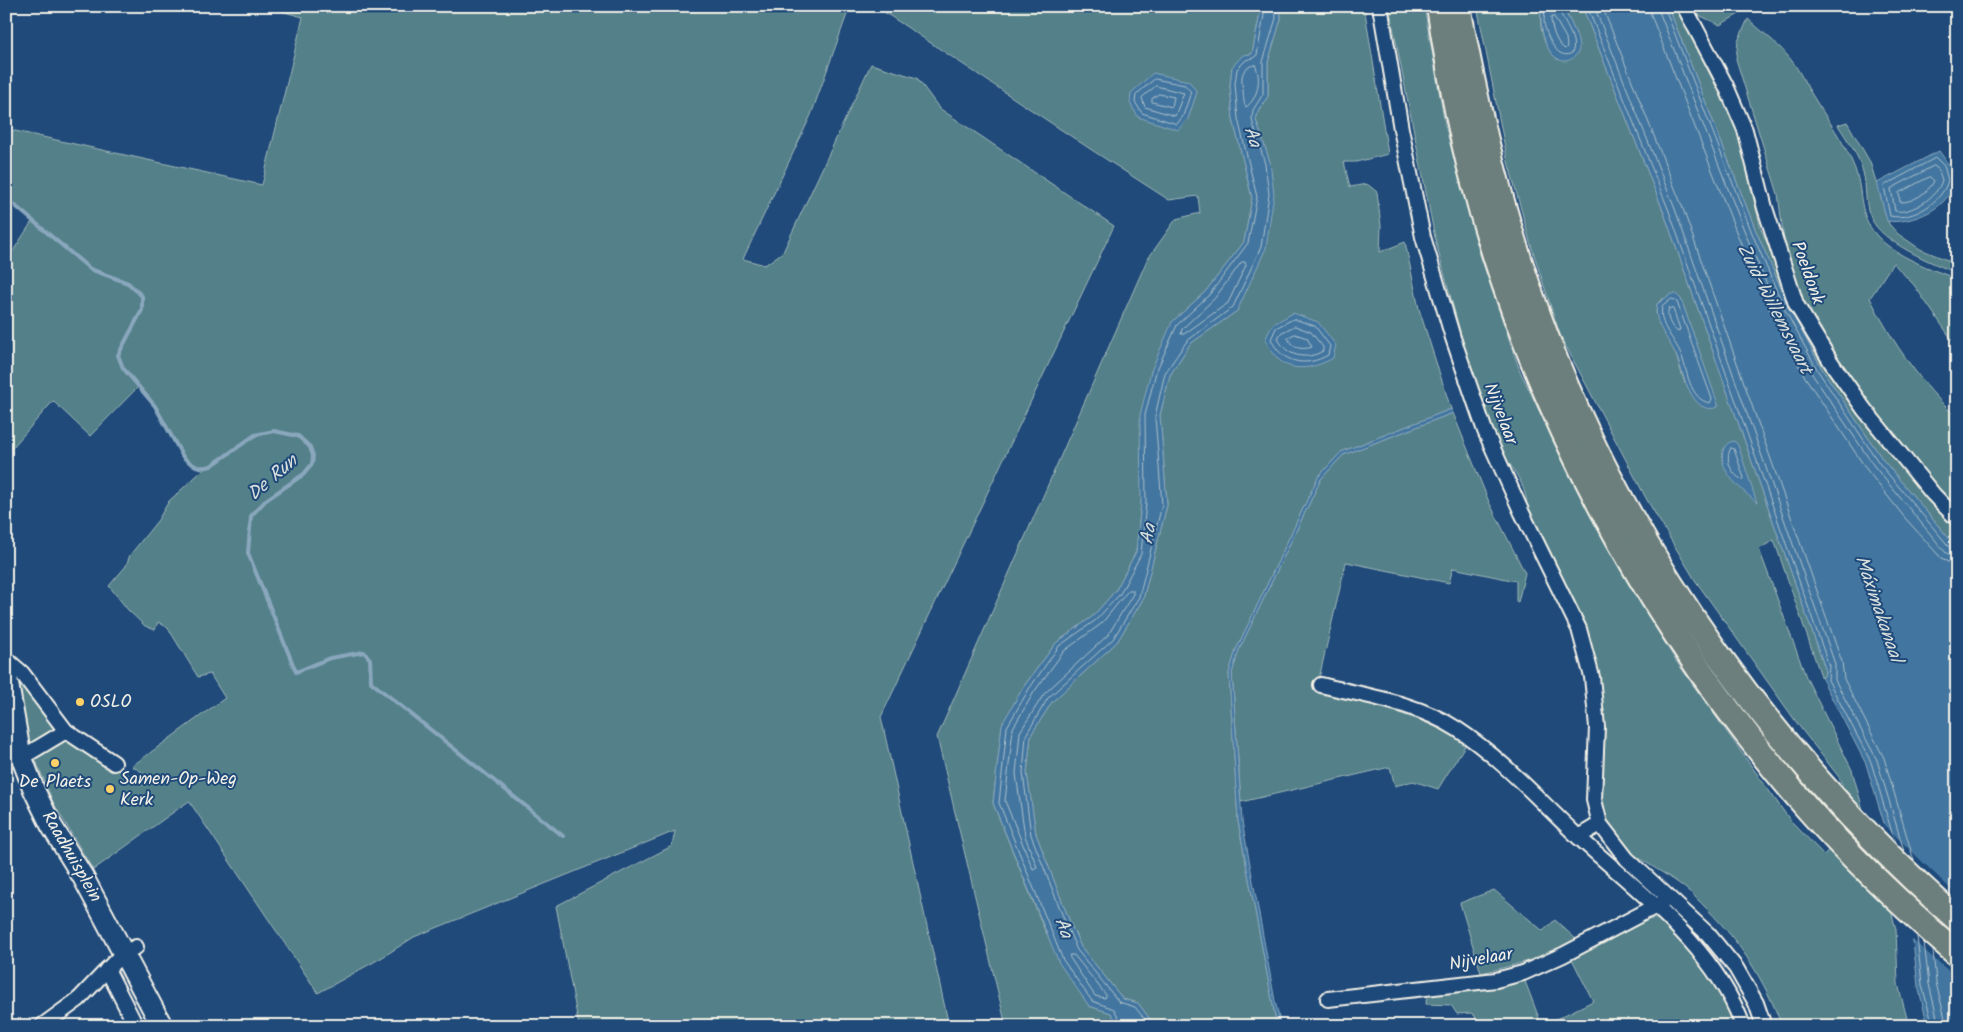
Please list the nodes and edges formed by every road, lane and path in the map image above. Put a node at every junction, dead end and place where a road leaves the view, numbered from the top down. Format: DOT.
graph roads {
  1 [pos="1380,6"];
  2 [pos="1439,6"];
  3 [pos="1458,6"];
  4 [pos="1684,6"];
  5 [pos="1957,519"];
  6 [pos="6,659"];
  7 [pos="6,672"];
  8 [pos="1321,685"];
  9 [pos="66,731"];
  10 [pos="21,758"];
  11 [pos="114,763"];
  12 [pos="1600,824"];
  13 [pos="1578,837"];
  14 [pos="1672,900"];
  15 [pos="1655,905"];
  16 [pos="1957,919"];
  17 [pos="130,950"];
  18 [pos="1957,954"];
  19 [pos="107,969"];
  20 [pos="1328,999"];
  21 [pos="42,1026"];
  22 [pos="136,1026"];
  23 [pos="162,1026"];
  24 [pos="1743,1026"];
  25 [pos="1764,1026"];
  1 -- 12 [label="street, Nijvelaar"];
  2 -- 18 [label="highway"];
  3 -- 16 [label="highway"];
  4 -- 5 [label="street, Poeldonk"];
  6 -- 9 [label="street"];
  7 -- 10 [label="main road, Raadhuisplein"];
  8 -- 13 [label="street"];
  9 -- 10 [label="street"];
  9 -- 11 [label="street"];
  10 -- 17 [label="main road, Raadhuisplein"];
  12 -- 13 [label="street"];
  12 -- 14 [label="street, Nijvelaar"];
  13 -- 15 [label="street"];
  14 -- 15 [label="street, Nijvelaar"];
  14 -- 25 [label="street, Nijvelaar"];
  15 -- 20 [label="street, Nijvelaar"];
  15 -- 24 [label="street"];
  17 -- 19 [label="street"];
  17 -- 23 [label="main road, Raadhuisplein"];
  19 -- 21 [label="street"];
  19 -- 22 [label="street"];
}
